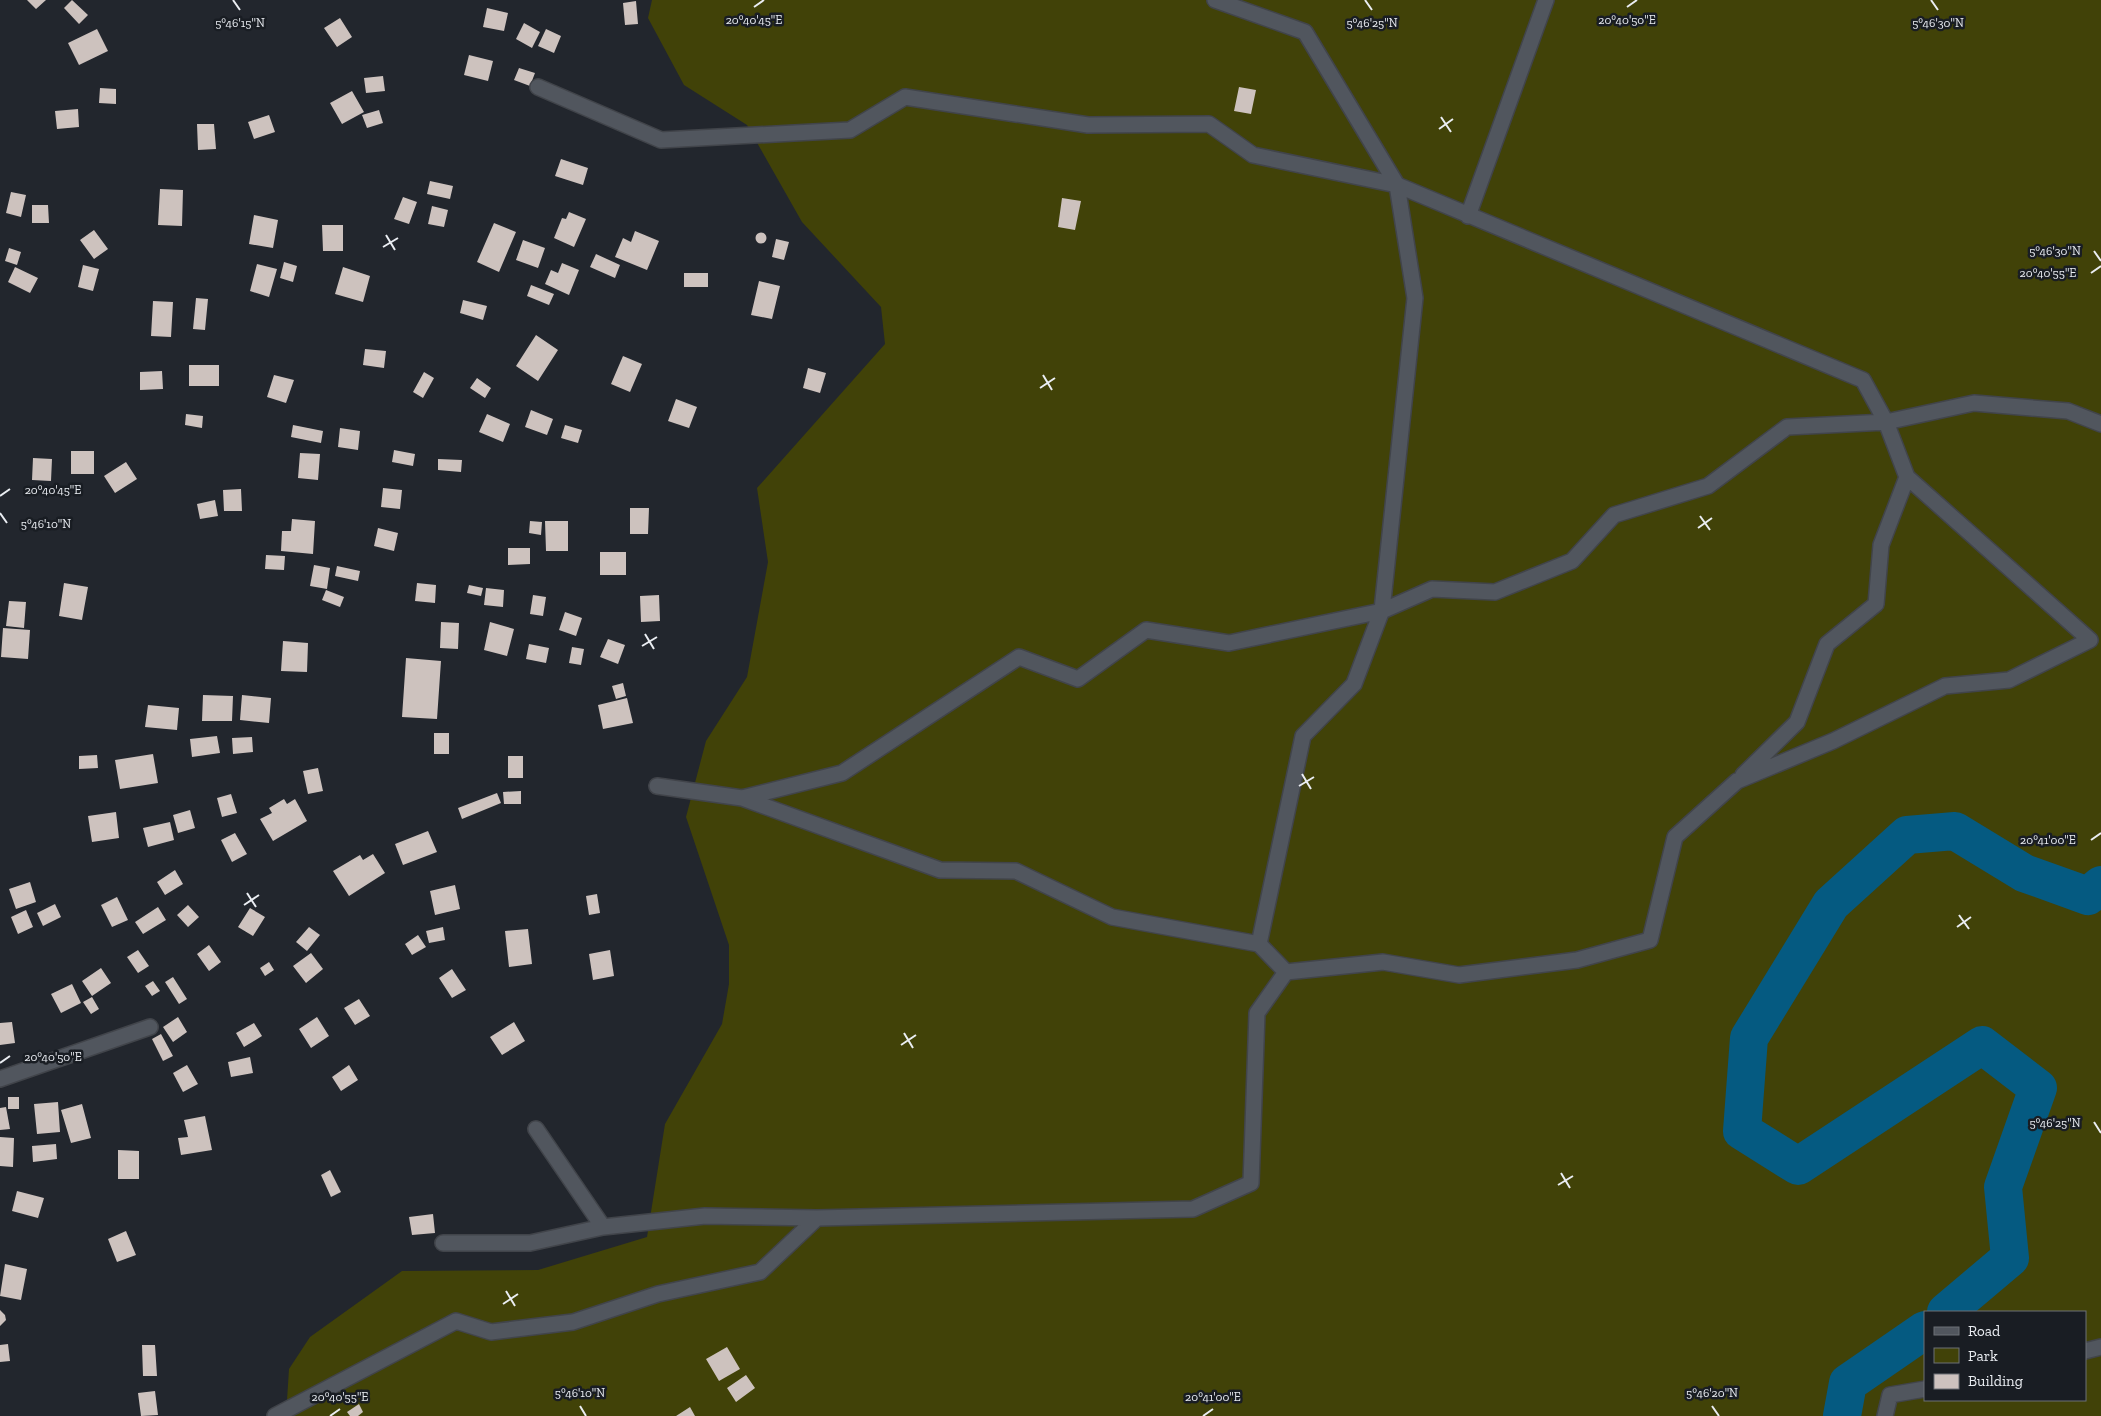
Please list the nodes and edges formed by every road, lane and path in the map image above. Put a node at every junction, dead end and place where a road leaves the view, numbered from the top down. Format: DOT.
graph roads {
  1 [pos="1215,0"];
  2 [pos="1546,0"];
  3 [pos="538,87"];
  4 [pos="1397,185"];
  5 [pos="1468,216"];
  6 [pos="1886,422"];
  7 [pos="2101,424"];
  8 [pos="1907,478"];
  9 [pos="1382,611"];
  10 [pos="1737,781"];
  11 [pos="656,786"];
  12 [pos="742,798"];
  13 [pos="1259,944"];
  14 [pos="1286,972"];
  15 [pos="150,1027"];
  16 [pos="0,1079"];
  17 [pos="536,1130"];
  18 [pos="817,1218"];
  19 [pos="603,1227"];
  20 [pos="443,1244"];
  21 [pos="2101,1347"];
  22 [pos="2086,1351"];
  23 [pos="1924,1389"];
  24 [pos="275,1416"];
  25 [pos="1885,1416"];
  1 -- 4 [label="street"];
  2 -- 5 [label="street"];
  3 -- 4 [label="street"];
  4 -- 5 [label="street"];
  4 -- 9 [label="street"];
  5 -- 6 [label="street"];
  6 -- 7 [label="street"];
  6 -- 8 [label="street"];
  6 -- 9 [label="street"];
  8 -- 10 [label="street"];
  8 -- 10 [label="street"];
  9 -- 12 [label="street"];
  9 -- 13 [label="street"];
  10 -- 14 [label="street"];
  11 -- 12 [label="street"];
  12 -- 13 [label="street"];
  13 -- 14 [label="street"];
  14 -- 18 [label="street"];
  15 -- 16 [label="street"];
  17 -- 19 [label="street"];
  18 -- 19 [label="street"];
  18 -- 24 [label="street"];
  19 -- 20 [label="street"];
  21 -- 22 [label="street"];
  23 -- 25 [label="street"];
}
